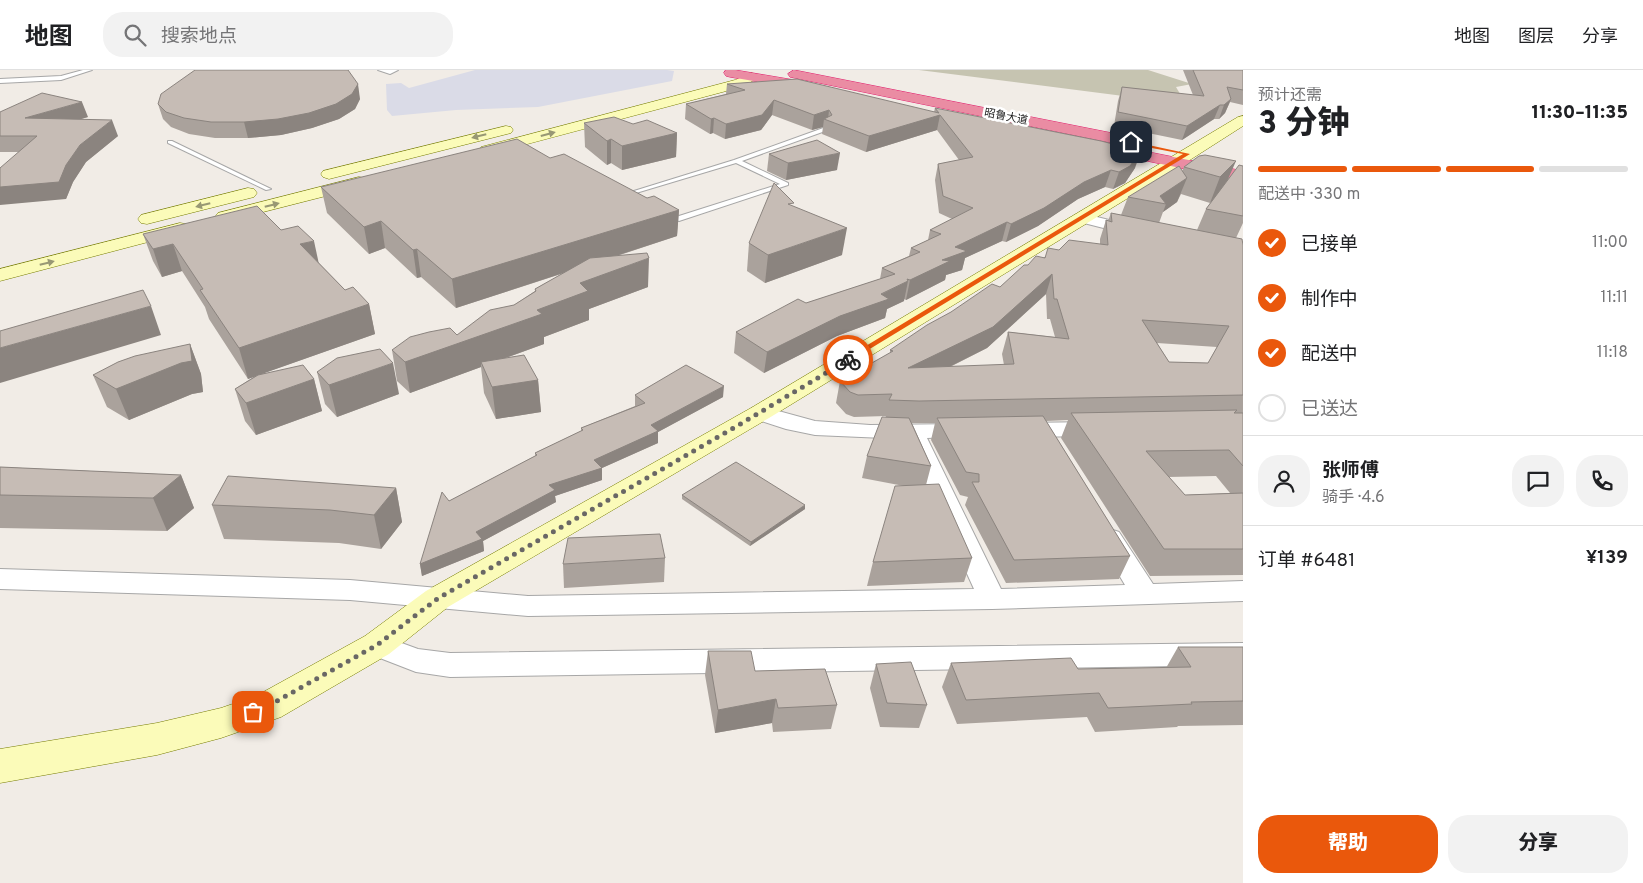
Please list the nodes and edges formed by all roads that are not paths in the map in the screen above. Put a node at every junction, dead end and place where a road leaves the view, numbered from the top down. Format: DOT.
graph roads {
  1 [pos="89,70"];
  2 [pos="381,70"];
  3 [pos="395,70"];
  4 [pos="714,70"];
  5 [pos="768,70"];
  6 [pos="732,71"];
  7 [pos="756,73"];
  8 [pos="0,81"];
  9 [pos="1243,120"];
  10 [pos="826,129"];
  11 [pos="170,142"];
  12 [pos="1182,158"];
  13 [pos="736,161"];
  14 [pos="1243,166"];
  15 [pos="1243,176"];
  16 [pos="316,177"];
  17 [pos="287,184"];
  18 [pos="268,189"];
  19 [pos="616,191"];
  20 [pos="624,195"];
  21 [pos="634,199"];
  22 [pos="661,211"];
  23 [pos="1081,218"];
  24 [pos="211,220"];
  25 [pos="134,222"];
  26 [pos="192,225"];
  27 [pos="1150,234"];
  28 [pos="0,275"];
  29 [pos="760,413"];
  30 [pos="1113,429"];
  31 [pos="1043,430"];
  32 [pos="914,432"];
  33 [pos="1058,454"];
  34 [pos="1099,520"];
  35 [pos="0,579"];
  36 [pos="1243,591"];
  37 [pos="1145,594"];
  38 [pos="437,599"];
  39 [pos="992,599"];
  40 [pos="377,645"];
  41 [pos="1243,654"];
  42 [pos="0,766"];
  1 -- 8 [label="lane"];
  2 -- 3 [label="lane"];
  4 -- 6 [label="main road"];
  5 -- 12 [label="highway, 昭鲁大道"];
  6 -- 7 [label="highway, 昭鲁大道"];
  6 -- 16 [label="main road, one-way"];
  7 -- 12 [label="highway, 昭鲁大道"];
  24 -- 7 [label="main road, one-way"];
  9 -- 12 [label="main road"];
  10 -- 13 [label="lane"];
  11 -- 18 [label="lane"];
  12 -- 14 [label="highway, 昭鲁大道"];
  12 -- 15 [label="highway, 昭鲁大道"];
  12 -- 23 [label="main road"];
  13 -- 20 [label="lane"];
  13 -- 22 [label="lane"];
  17 -- 18 [label="main road"];
  18 -- 25 [label="main road, one-way"];
  19 -- 20 [label="lane"];
  20 -- 21 [label="lane"];
  23 -- 27 [label="street"];
  23 -- 29 [label="main road"];
  28 -- 26 [label="main road, one-way"];
  29 -- 32 [label="street"];
  29 -- 38 [label="main road"];
  30 -- 31 [label="street"];
  31 -- 32 [label="street"];
  31 -- 33 [label="street"];
  32 -- 39 [label="street"];
  34 -- 37 [label="street"];
  35 -- 38 [label="street"];
  36 -- 37 [label="street"];
  37 -- 39 [label="street"];
  38 -- 39 [label="street"];
  38 -- 40 [label="main road"];
  40 -- 41 [label="street"];
  40 -- 42 [label="main road"];
}
